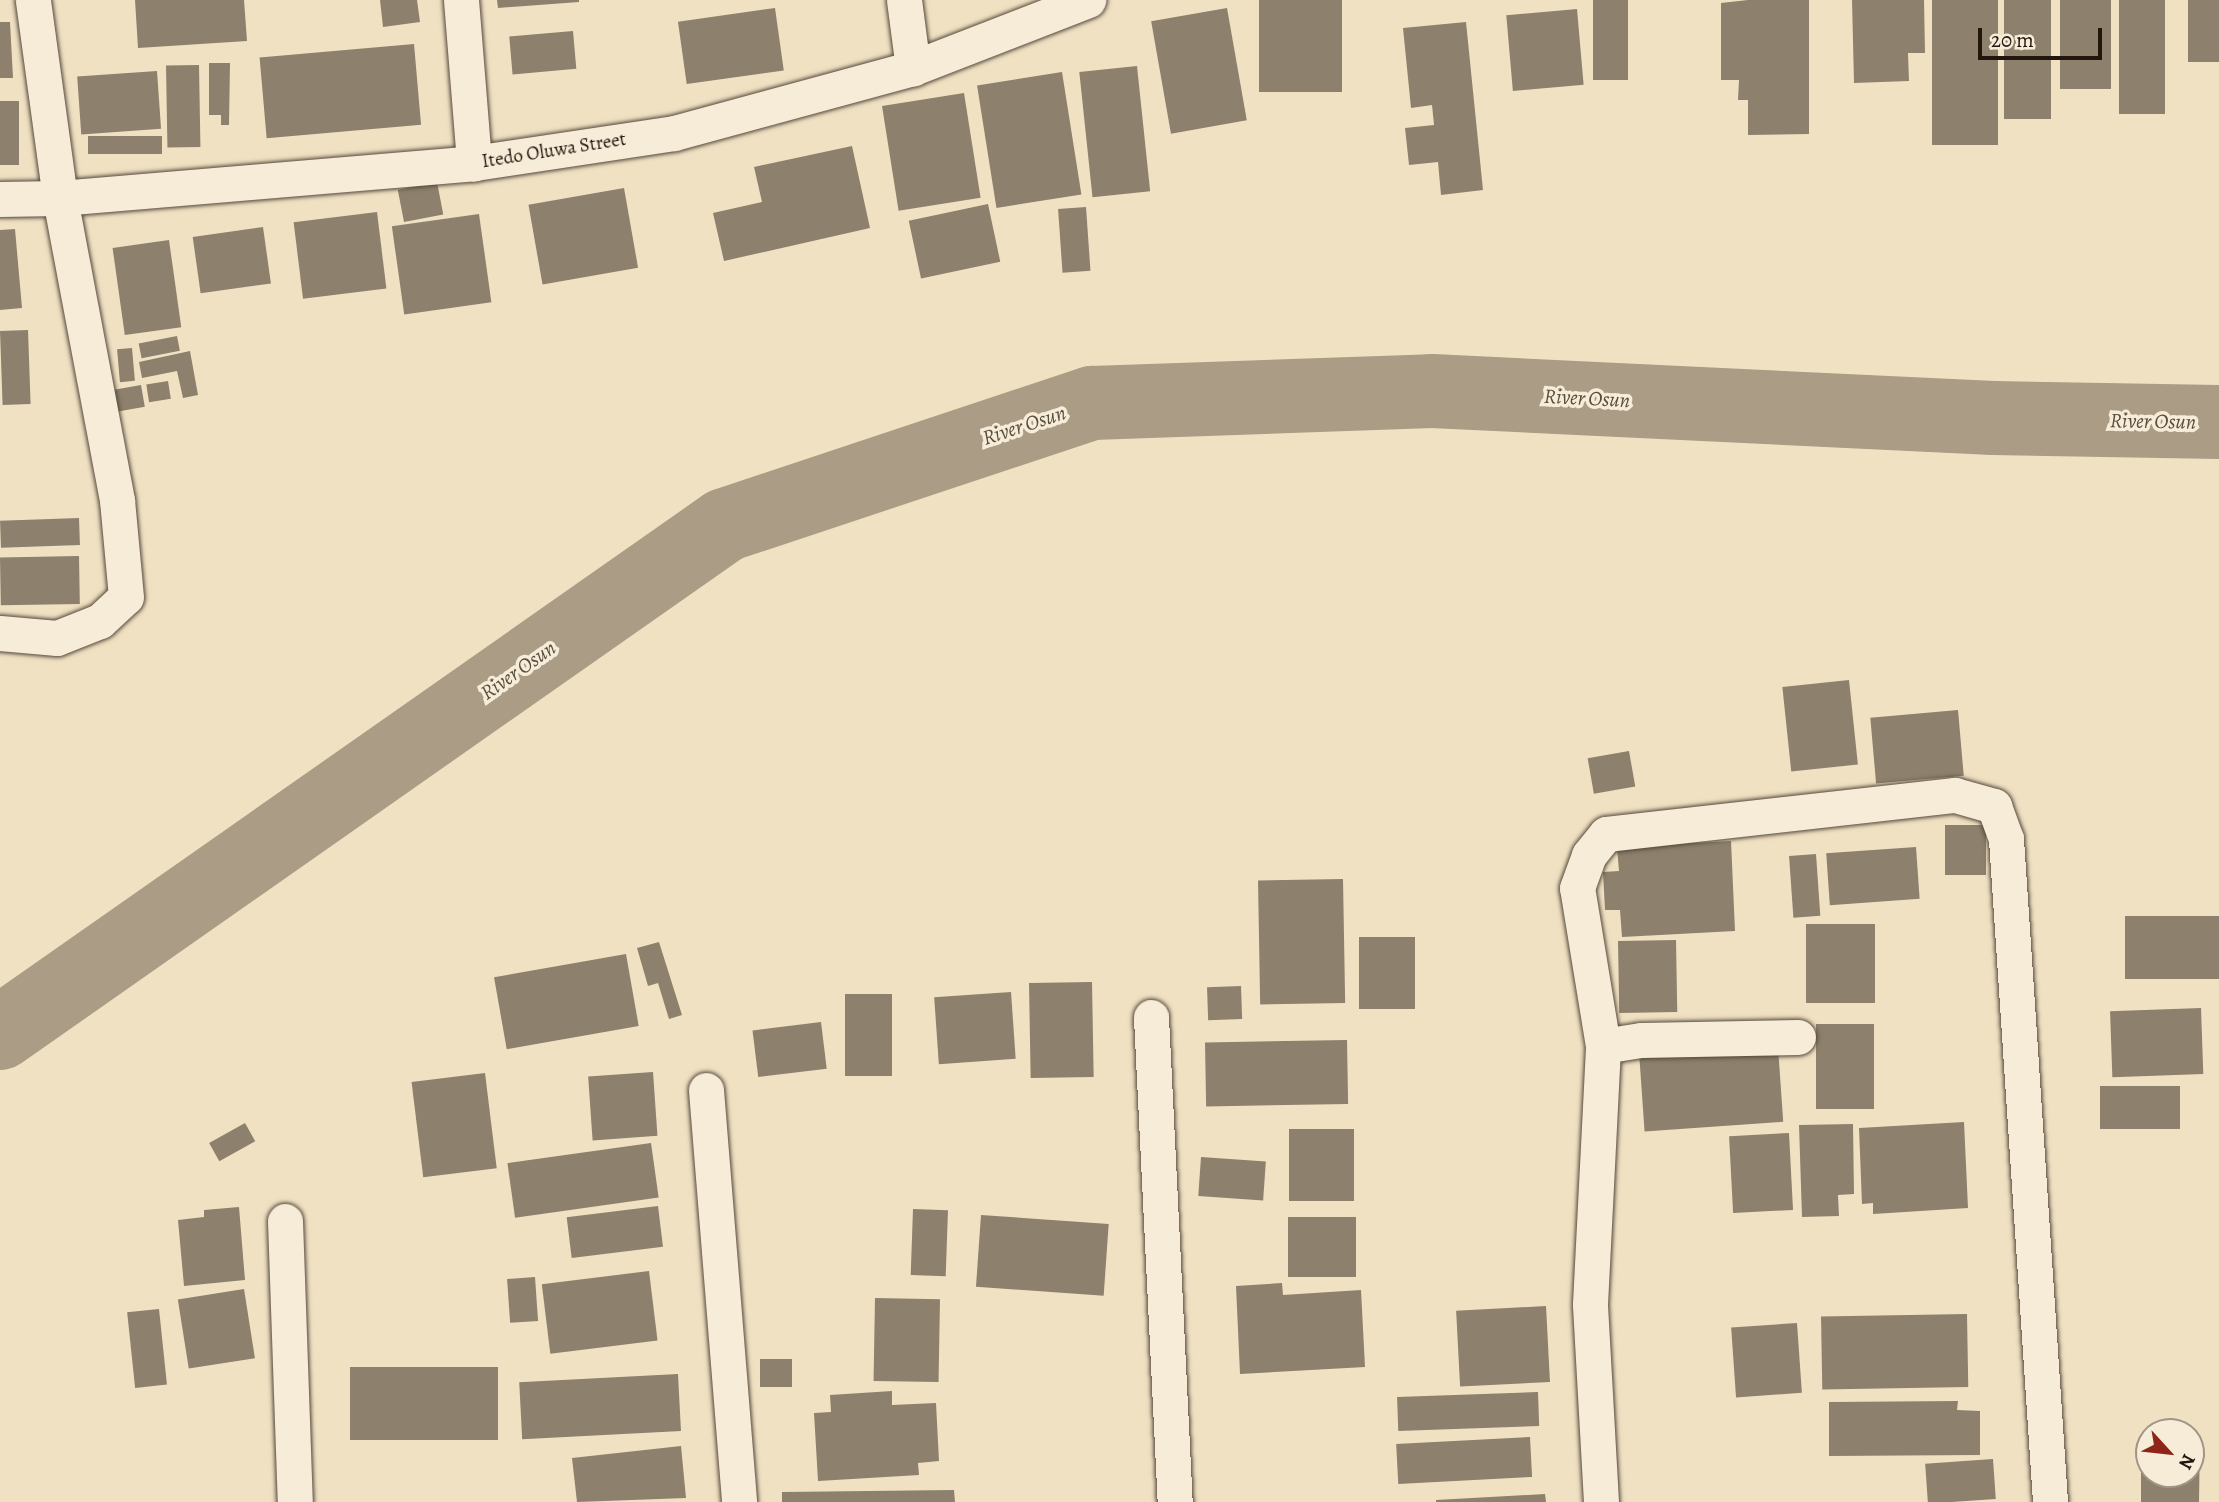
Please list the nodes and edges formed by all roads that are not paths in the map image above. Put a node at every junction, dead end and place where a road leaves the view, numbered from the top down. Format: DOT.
graph roads {
  1 [pos="33,0"];
  2 [pos="461,0"];
  3 [pos="904,0"];
  4 [pos="1088,0"];
  5 [pos="913,68"];
  6 [pos="474,163"];
  7 [pos="60,198"];
  8 [pos="0,199"];
  9 [pos="0,633"];
  10 [pos="1151,1017"];
  11 [pos="1798,1037"];
  12 [pos="1603,1046"];
  13 [pos="706,1090"];
  14 [pos="285,1220"];
  15 [pos="295,1502"];
  16 [pos="739,1502"];
  17 [pos="1175,1502"];
  18 [pos="1601,1502"];
  19 [pos="2050,1502"];
  1 -- 7 [label="street"];
  2 -- 6 [label="street"];
  3 -- 5 [label="street"];
  4 -- 5 [label="street, Itedo Oluwa Street"];
  5 -- 6 [label="street, Itedo Oluwa Street"];
  6 -- 7 [label="street, Itedo Oluwa Street"];
  7 -- 8 [label="street, Itedo Oluwa Street"];
  7 -- 9 [label="street"];
  10 -- 17 [label="street"];
  11 -- 12 [label="street"];
  12 -- 18 [label="street"];
  12 -- 19 [label="street"];
  13 -- 16 [label="street"];
  14 -- 15 [label="street"];
}
